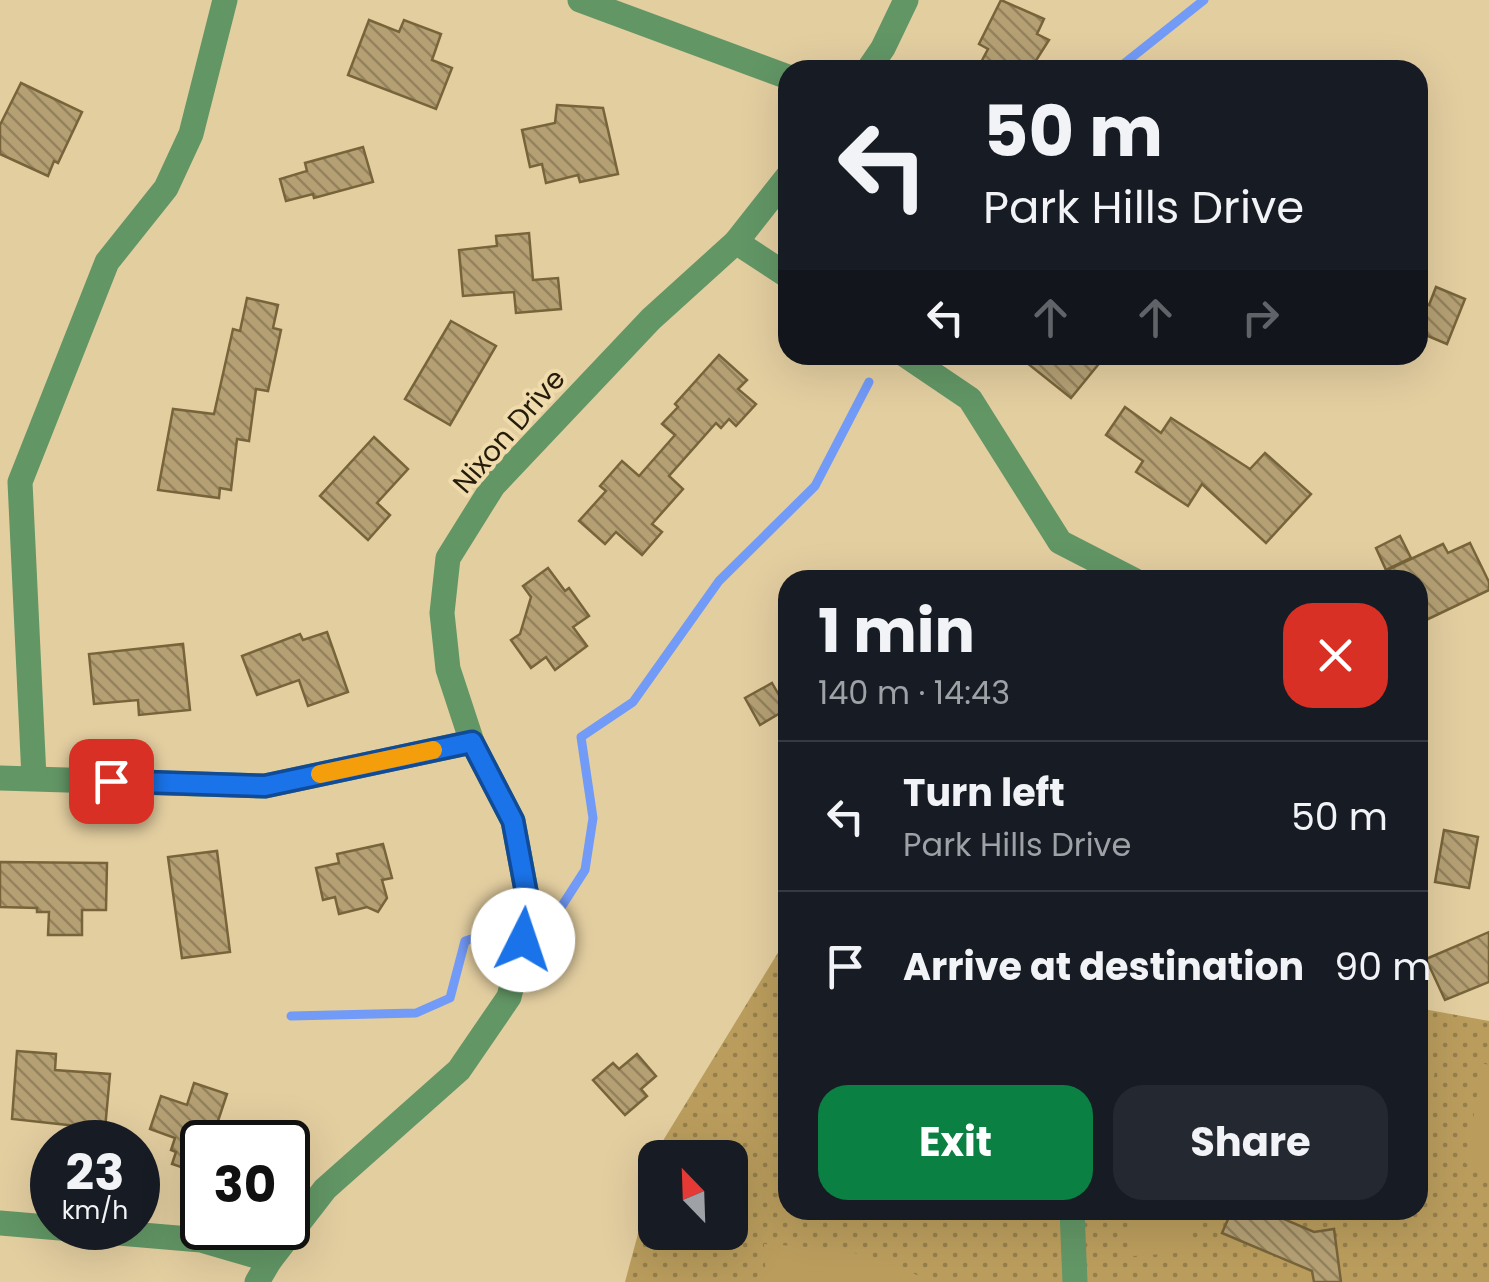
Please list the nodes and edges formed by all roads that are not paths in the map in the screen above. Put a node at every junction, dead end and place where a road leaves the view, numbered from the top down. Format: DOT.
graph roads {
  1 [pos="226,0"];
  2 [pos="580,0"];
  3 [pos="906,0"];
  4 [pos="875,60"];
  5 [pos="778,73"];
  6 [pos="778,189"];
  7 [pos="736,242"];
  8 [pos="778,269"];
  9 [pos="920,365"];
  10 [pos="1115,570"];
  11 [pos="472,742"];
  12 [pos="0,778"];
  13 [pos="34,778"];
  14 [pos="1072,1220"];
  15 [pos="0,1223"];
  16 [pos="264,1271"];
  17 [pos="1075,1282"];
  1 -- 13 [label="street"];
  2 -- 5 [label="street"];
  3 -- 4 [label="street"];
  6 -- 7 [label="street, Nixon Drive"];
  7 -- 8 [label="street"];
  7 -- 11 [label="street, Nixon Drive"];
  9 -- 10 [label="street"];
  11 -- 13 [label="street"];
  11 -- 16 [label="street, Nixon Drive"];
  12 -- 13 [label="street"];
  14 -- 17 [label="street"];
  15 -- 16 [label="street"];
}
